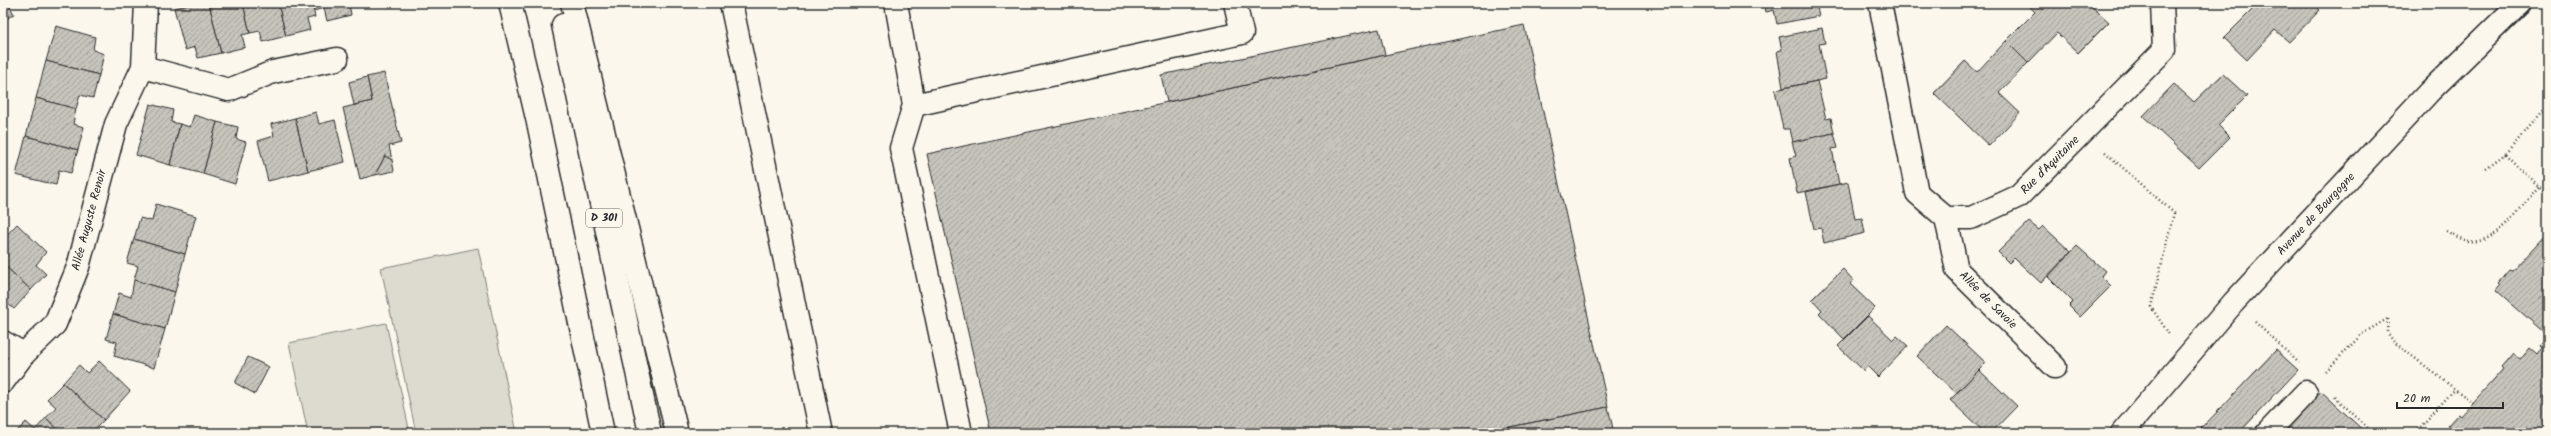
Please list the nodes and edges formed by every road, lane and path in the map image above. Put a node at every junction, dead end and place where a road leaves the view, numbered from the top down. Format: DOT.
graph roads {
  1 [pos="146,3"];
  2 [pos="510,3"];
  3 [pos="558,3"];
  4 [pos="572,3"];
  5 [pos="731,3"];
  6 [pos="896,3"];
  7 [pos="1235,3"];
  8 [pos="1880,3"];
  9 [pos="2162,3"];
  10 [pos="2520,3"];
  11 [pos="337,59"];
  12 [pos="143,67"];
  13 [pos="2548,104"];
  14 [pos="914,105"];
  15 [pos="539,126"];
  16 [pos="2082,132"];
  17 [pos="2505,154"];
  18 [pos="2486,168"];
  19 [pos="2539,186"];
  20 [pos="2548,195"];
  21 [pos="1946,218"];
  22 [pos="2446,231"];
  23 [pos="3,342"];
  24 [pos="24,354"];
  25 [pos="2186,358"];
  26 [pos="2055,367"];
  27 [pos="2322,375"];
  28 [pos="3,382"];
  29 [pos="2455,389"];
  30 [pos="2306,392"];
  31 [pos="2473,403"];
  32 [pos="587,433"];
  33 [pos="603,433"];
  34 [pos="650,433"];
  35 [pos="678,433"];
  36 [pos="821,433"];
  37 [pos="961,433"];
  38 [pos="2122,433"];
  39 [pos="2267,433"];
  40 [pos="2415,433"];
  1 -- 12 [label="main road, Allée Auguste Renoir"];
  2 -- 15 [label="main road"];
  3 -- 34 [label="main road, D 301"];
  4 -- 35 [label="main road"];
  5 -- 36 [label="main road"];
  6 -- 14 [label="main road"];
  7 -- 14 [label="main road"];
  8 -- 21 [label="main road"];
  9 -- 16 [label="main road, Rue d'Aquitaine"];
  10 -- 25 [label="main road, Avenue de Bourgogne"];
  11 -- 12 [label="main road"];
  12 -- 24 [label="main road, Allée Auguste Renoir"];
  13 -- 17 [label="path"];
  14 -- 37 [label="main road"];
  15 -- 32 [label="main road"];
  15 -- 33 [label="main road"];
  16 -- 21 [label="main road, Rue d'Aquitaine"];
  16 -- 25 [label="path"];
  17 -- 18 [label="path"];
  17 -- 19 [label="path"];
  19 -- 20 [label="path"];
  19 -- 22 [label="path"];
  21 -- 26 [label="main road, Allée de Savoie"];
  23 -- 24 [label="main road"];
  24 -- 28 [label="main road, Allée Auguste Renoir"];
  25 -- 38 [label="main road, Avenue de Bourgogne"];
  27 -- 29 [label="path"];
  29 -- 31 [label="path"];
  29 -- 40 [label="path"];
  30 -- 39 [label="main road"];
}
